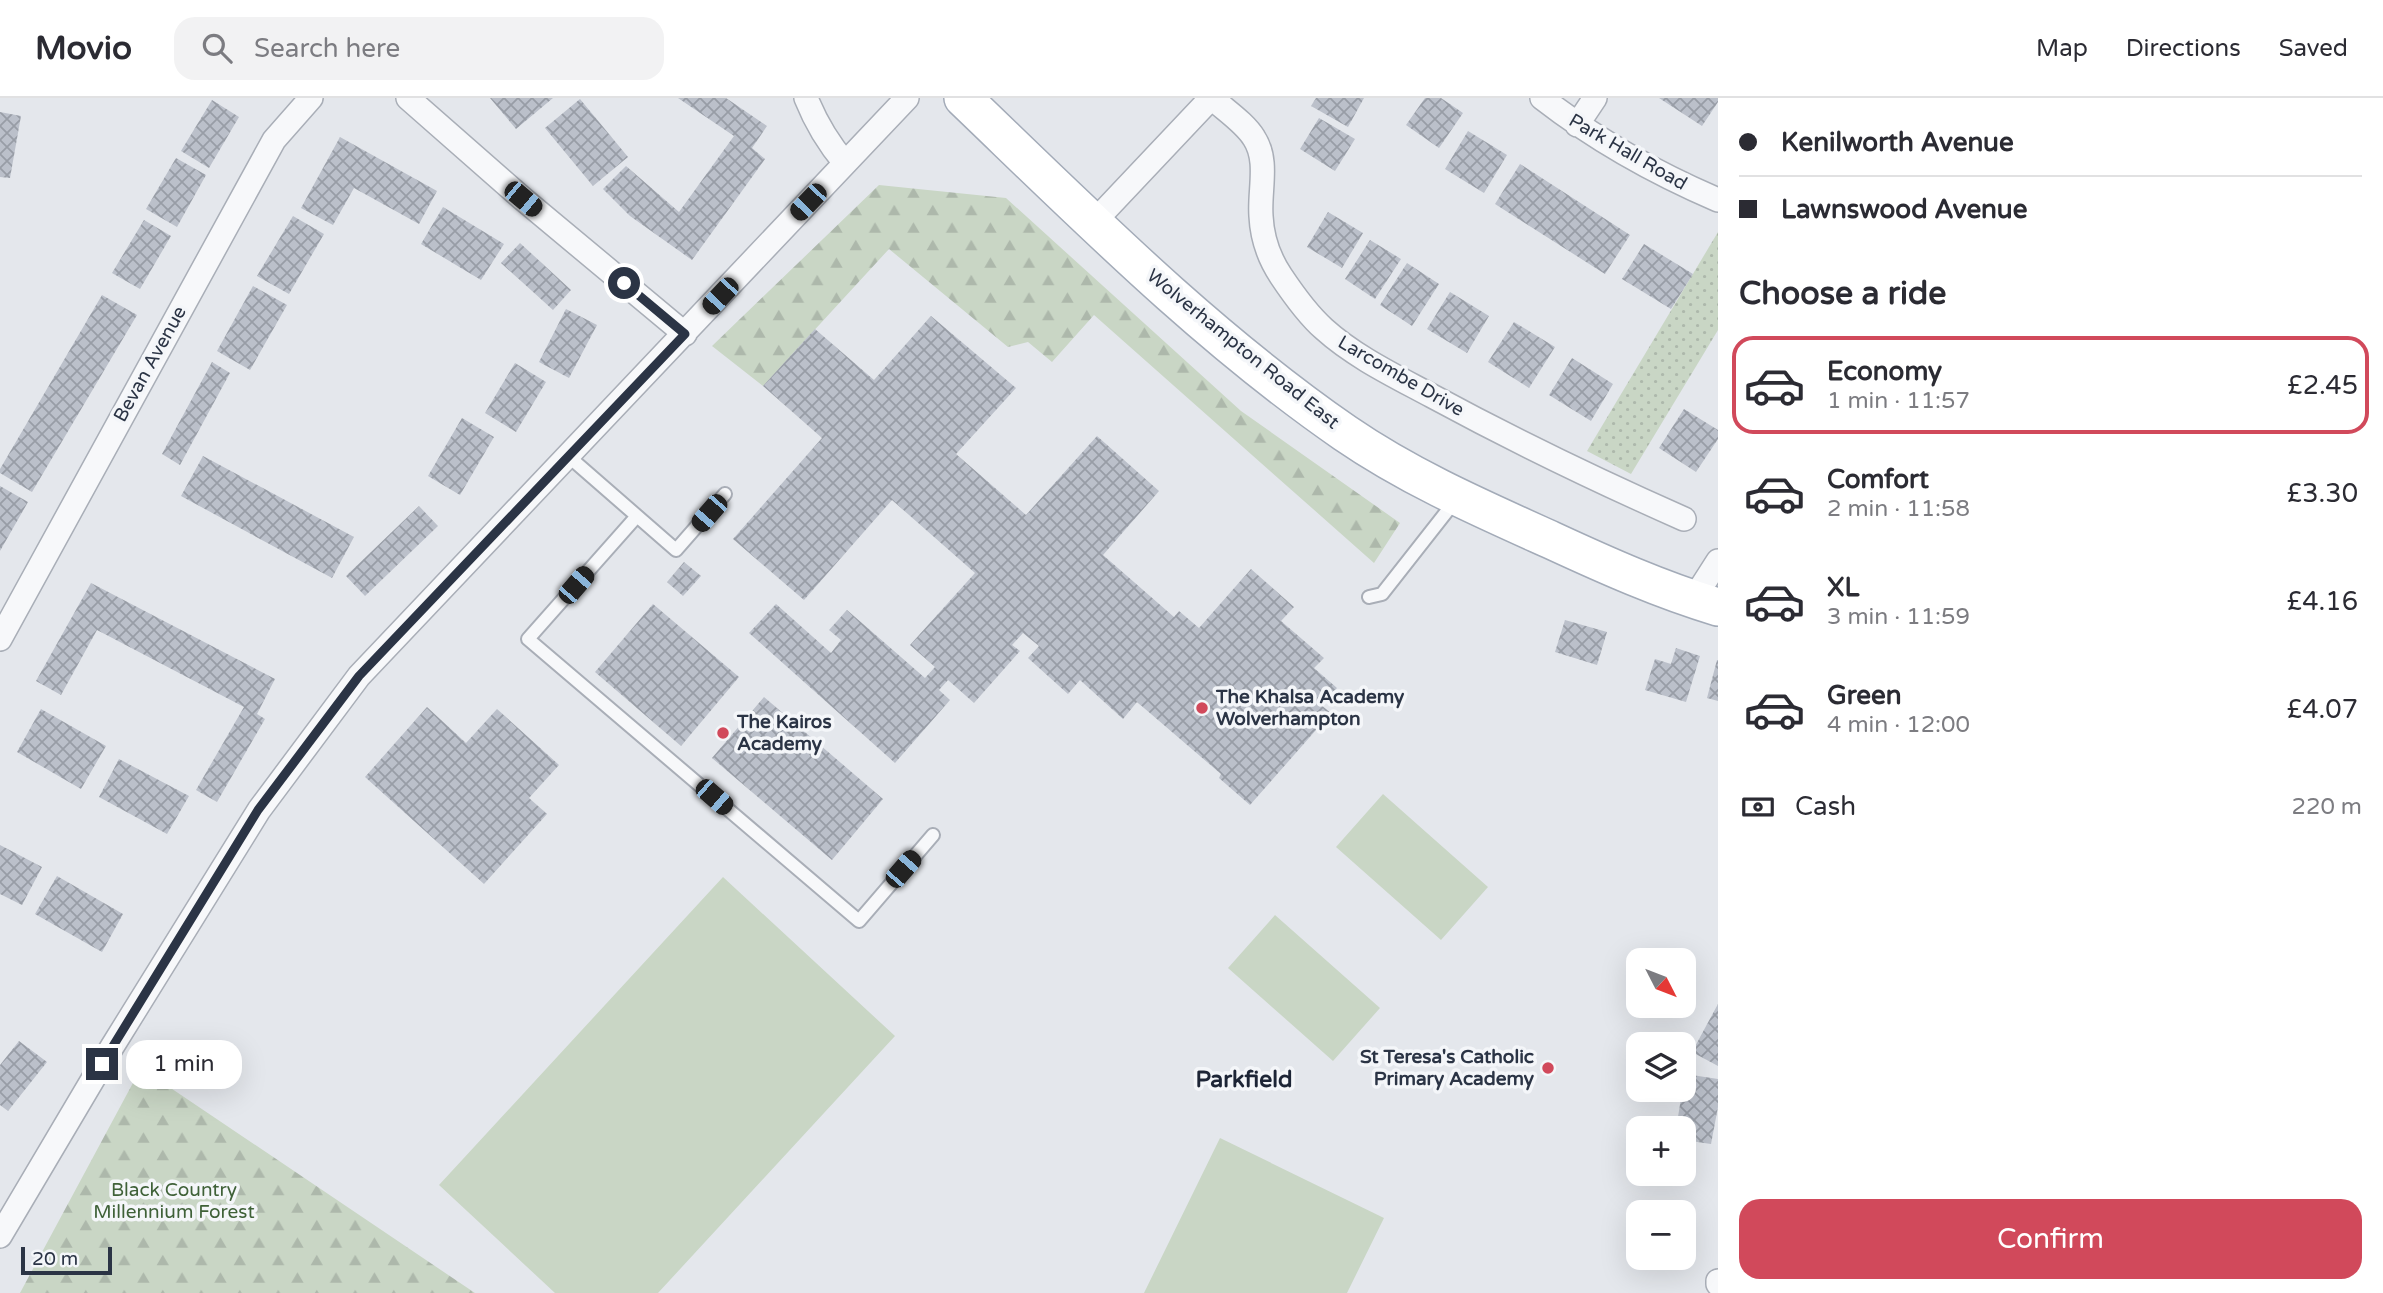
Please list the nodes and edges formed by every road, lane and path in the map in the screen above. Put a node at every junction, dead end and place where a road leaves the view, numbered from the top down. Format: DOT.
graph roads {
  1 [pos="310,98"];
  2 [pos="408,98"];
  3 [pos="806,98"];
  4 [pos="907,98"];
  5 [pos="963,98"];
  6 [pos="1212,98"];
  7 [pos="1542,98"];
  8 [pos="1595,98"];
  9 [pos="1577,125"];
  10 [pos="845,163"];
  11 [pos="1718,200"];
  12 [pos="1093,223"];
  13 [pos="685,334"];
  14 [pos="567,455"];
  15 [pos="725,494"];
  16 [pos="1458,498"];
  17 [pos="637,516"];
  18 [pos="1684,519"];
  19 [pos="1718,561"];
  20 [pos="1368,597"];
  21 [pos="1705,603"];
  22 [pos="0,639"];
  23 [pos="933,835"];
  24 [pos="0,1236"];
  1 -- 22 [label="street, Bevan Avenue"];
  2 -- 13 [label="street"];
  3 -- 10 [label="street"];
  4 -- 10 [label="street"];
  5 -- 12 [label="main road, Wolverhampton Road East"];
  6 -- 12 [label="street"];
  6 -- 18 [label="street, Larcombe Drive"];
  7 -- 9 [label="street, Park Hall Road"];
  8 -- 9 [label="street"];
  9 -- 11 [label="street, Park Hall Road"];
  10 -- 13 [label="street"];
  12 -- 16 [label="main road, Wolverhampton Road East"];
  13 -- 14 [label="street"];
  14 -- 17 [label="lane"];
  14 -- 24 [label="street"];
  15 -- 17 [label="lane"];
  16 -- 20 [label="lane"];
  16 -- 21 [label="main road, Wolverhampton Road East"];
  17 -- 23 [label="lane"];
  19 -- 21 [label="street"];
}
